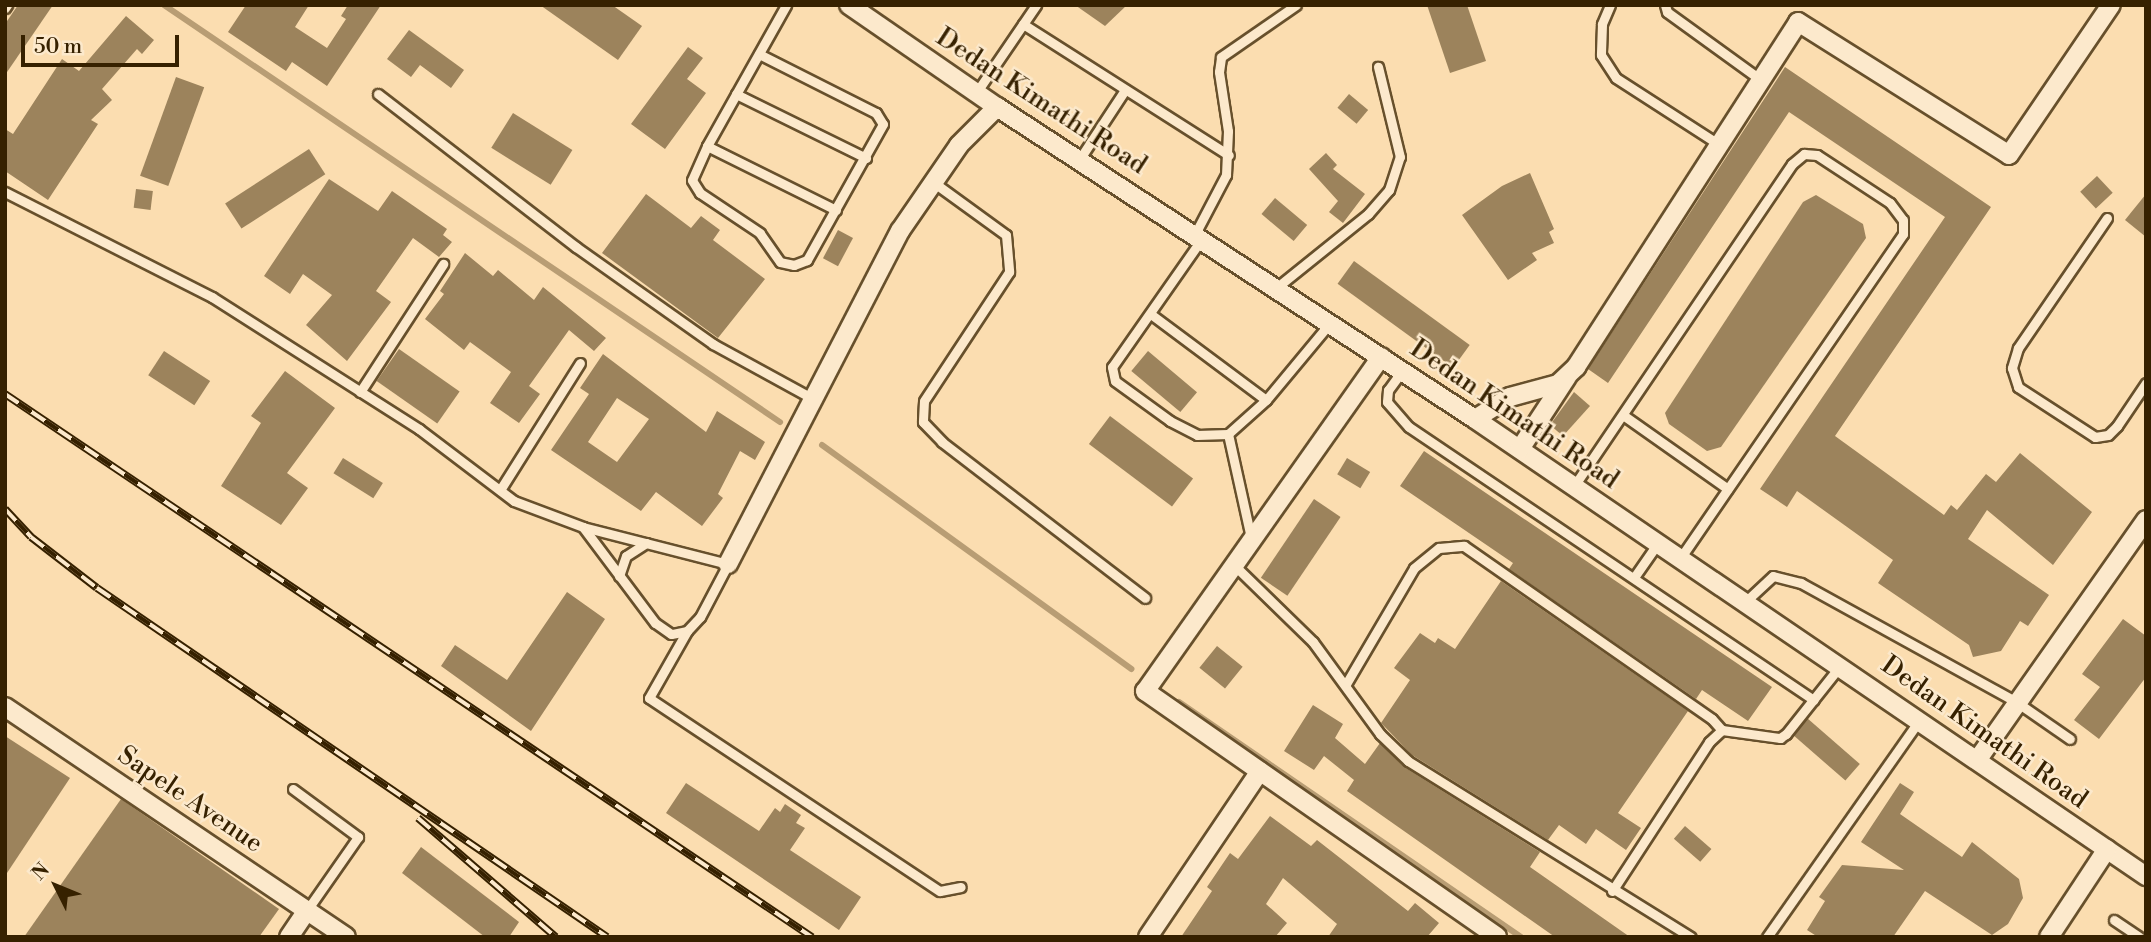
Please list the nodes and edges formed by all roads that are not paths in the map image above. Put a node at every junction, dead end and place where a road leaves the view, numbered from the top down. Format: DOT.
graph roads {
  1 [pos="786,5"];
  2 [pos="849,5"];
  3 [pos="1036,5"];
  4 [pos="1296,5"];
  5 [pos="1610,5"];
  6 [pos="1665,5"];
  7 [pos="2111,5"];
  8 [pos="868,11"];
  9 [pos="1023,24"];
  10 [pos="759,54"];
  11 [pos="1378,67"];
  12 [pos="1760,79"];
  13 [pos="1125,90"];
  14 [pos="976,93"];
  15 [pos="378,94"];
  16 [pos="736,94"];
  17 [pos="997,107"];
  18 [pos="1720,145"];
  19 [pos="707,146"];
  20 [pos="1229,155"];
  21 [pos="866,158"];
  22 [pos="1079,160"];
  23 [pos="933,182"];
  24 [pos="5,192"];
  25 [pos="836,210"];
  26 [pos="2107,218"];
  27 [pos="1198,236"];
  28 [pos="443,264"];
  29 [pos="1276,288"];
  30 [pos="1152,315"];
  31 [pos="1330,323"];
  32 [pos="1381,357"];
  33 [pos="580,363"];
  34 [pos="1402,371"];
  35 [pos="1567,377"];
  36 [pos="2146,383"];
  37 [pos="360,392"];
  38 [pos="810,397"];
  39 [pos="1266,400"];
  40 [pos="1623,415"];
  41 [pos="1475,419"];
  42 [pos="1228,434"];
  43 [pos="1520,449"];
  44 [pos="1574,486"];
  45 [pos="1728,489"];
  46 [pos="499,490"];
  47 [pos="2146,520"];
  48 [pos="583,527"];
  49 [pos="1251,540"];
  50 [pos="646,543"];
  51 [pos="1658,543"];
  52 [pos="1680,558"];
  53 [pos="727,564"];
  54 [pos="1234,565"];
  55 [pos="619,576"];
  56 [pos="1635,576"];
  57 [pos="1146,598"];
  58 [pos="1745,602"];
  59 [pos="687,631"];
  60 [pos="1840,666"];
  61 [pos="1346,684"];
  62 [pos="1814,700"];
  63 [pos="2018,703"];
  64 [pos="5,707"];
  65 [pos="1920,720"];
  66 [pos="1722,730"];
  67 [pos="2070,739"];
  68 [pos="1978,759"];
  69 [pos="1260,771"];
  70 [pos="293,789"];
  71 [pos="2107,849"];
  72 [pos="2146,876"];
  73 [pos="961,887"];
  74 [pos="1612,891"];
  75 [pos="307,910"];
  76 [pos="2114,920"];
  77 [pos="289,937"];
  78 [pos="346,937"];
  79 [pos="1148,937"];
  80 [pos="1497,937"];
  81 [pos="1691,937"];
  82 [pos="1767,937"];
  83 [pos="2049,937"];
  84 [pos="2139,937"];
  1 -- 10 [label="lane"];
  2 -- 8 [label="street, Dedan Kimathi Road"];
  3 -- 9 [label="lane"];
  4 -- 20 [label="lane"];
  5 -- 18 [label="lane"];
  6 -- 12 [label="lane"];
  7 -- 12 [label="street"];
  8 -- 14 [label="street, Dedan Kimathi Road"];
  9 -- 13 [label="lane"];
  9 -- 14 [label="lane"];
  10 -- 16 [label="lane"];
  10 -- 21 [label="lane"];
  11 -- 29 [label="lane"];
  12 -- 18 [label="street"];
  13 -- 20 [label="lane"];
  13 -- 22 [label="lane"];
  14 -- 17 [label="street, Dedan Kimathi Road"];
  15 -- 38 [label="lane"];
  16 -- 19 [label="lane"];
  16 -- 21 [label="lane"];
  17 -- 22 [label="street, Dedan Kimathi Road"];
  17 -- 23 [label="street"];
  18 -- 35 [label="street"];
  19 -- 25 [label="lane"];
  19 -- 25 [label="lane"];
  20 -- 27 [label="lane"];
  21 -- 25 [label="lane"];
  22 -- 27 [label="street, Dedan Kimathi Road"];
  23 -- 38 [label="street"];
  23 -- 57 [label="lane"];
  24 -- 37 [label="lane"];
  26 -- 36 [label="lane"];
  27 -- 29 [label="street, Dedan Kimathi Road"];
  27 -- 30 [label="lane"];
  28 -- 37 [label="lane"];
  29 -- 31 [label="street, Dedan Kimathi Road"];
  30 -- 39 [label="lane"];
  30 -- 42 [label="lane"];
  31 -- 32 [label="street, Dedan Kimathi Road"];
  31 -- 39 [label="lane"];
  32 -- 34 [label="street, Dedan Kimathi Road"];
  32 -- 49 [label="street"];
  33 -- 46 [label="lane"];
  34 -- 41 [label="street, Dedan Kimathi Road"];
  34 -- 56 [label="lane"];
  35 -- 41 [label="street"];
  35 -- 43 [label="street"];
  37 -- 46 [label="lane"];
  38 -- 53 [label="street"];
  39 -- 42 [label="lane"];
  40 -- 44 [label="lane"];
  40 -- 45 [label="lane"];
  40 -- 45 [label="lane"];
  41 -- 43 [label="street, Dedan Kimathi Road"];
  42 -- 49 [label="lane"];
  43 -- 44 [label="street, Dedan Kimathi Road"];
  44 -- 51 [label="street, Dedan Kimathi Road"];
  45 -- 52 [label="lane"];
  46 -- 48 [label="lane"];
  47 -- 63 [label="street"];
  48 -- 50 [label="lane"];
  48 -- 55 [label="lane"];
  49 -- 54 [label="street"];
  50 -- 53 [label="lane"];
  50 -- 55 [label="lane"];
  51 -- 52 [label="street, Dedan Kimathi Road"];
  51 -- 56 [label="lane"];
  52 -- 58 [label="street, Dedan Kimathi Road"];
  53 -- 59 [label="lane"];
  54 -- 61 [label="lane"];
  54 -- 69 [label="street"];
  55 -- 59 [label="lane"];
  56 -- 62 [label="lane"];
  58 -- 60 [label="street, Dedan Kimathi Road"];
  58 -- 63 [label="lane"];
  59 -- 73 [label="lane"];
  60 -- 62 [label="lane"];
  60 -- 65 [label="street, Dedan Kimathi Road"];
  61 -- 66 [label="lane"];
  61 -- 74 [label="lane"];
  62 -- 66 [label="lane"];
  63 -- 67 [label="lane"];
  63 -- 68 [label="street"];
  64 -- 75 [label="street, Sapele Avenue"];
  65 -- 68 [label="street, Dedan Kimathi Road"];
  65 -- 82 [label="lane"];
  66 -- 74 [label="lane"];
  68 -- 71 [label="street, Dedan Kimathi Road"];
  69 -- 79 [label="street"];
  69 -- 80 [label="street"];
  70 -- 75 [label="lane"];
  71 -- 72 [label="street, Dedan Kimathi Road"];
  71 -- 83 [label="street"];
  74 -- 81 [label="lane"];
  75 -- 77 [label="street"];
  75 -- 78 [label="street, Sapele Avenue"];
  76 -- 84 [label="lane"];
}
